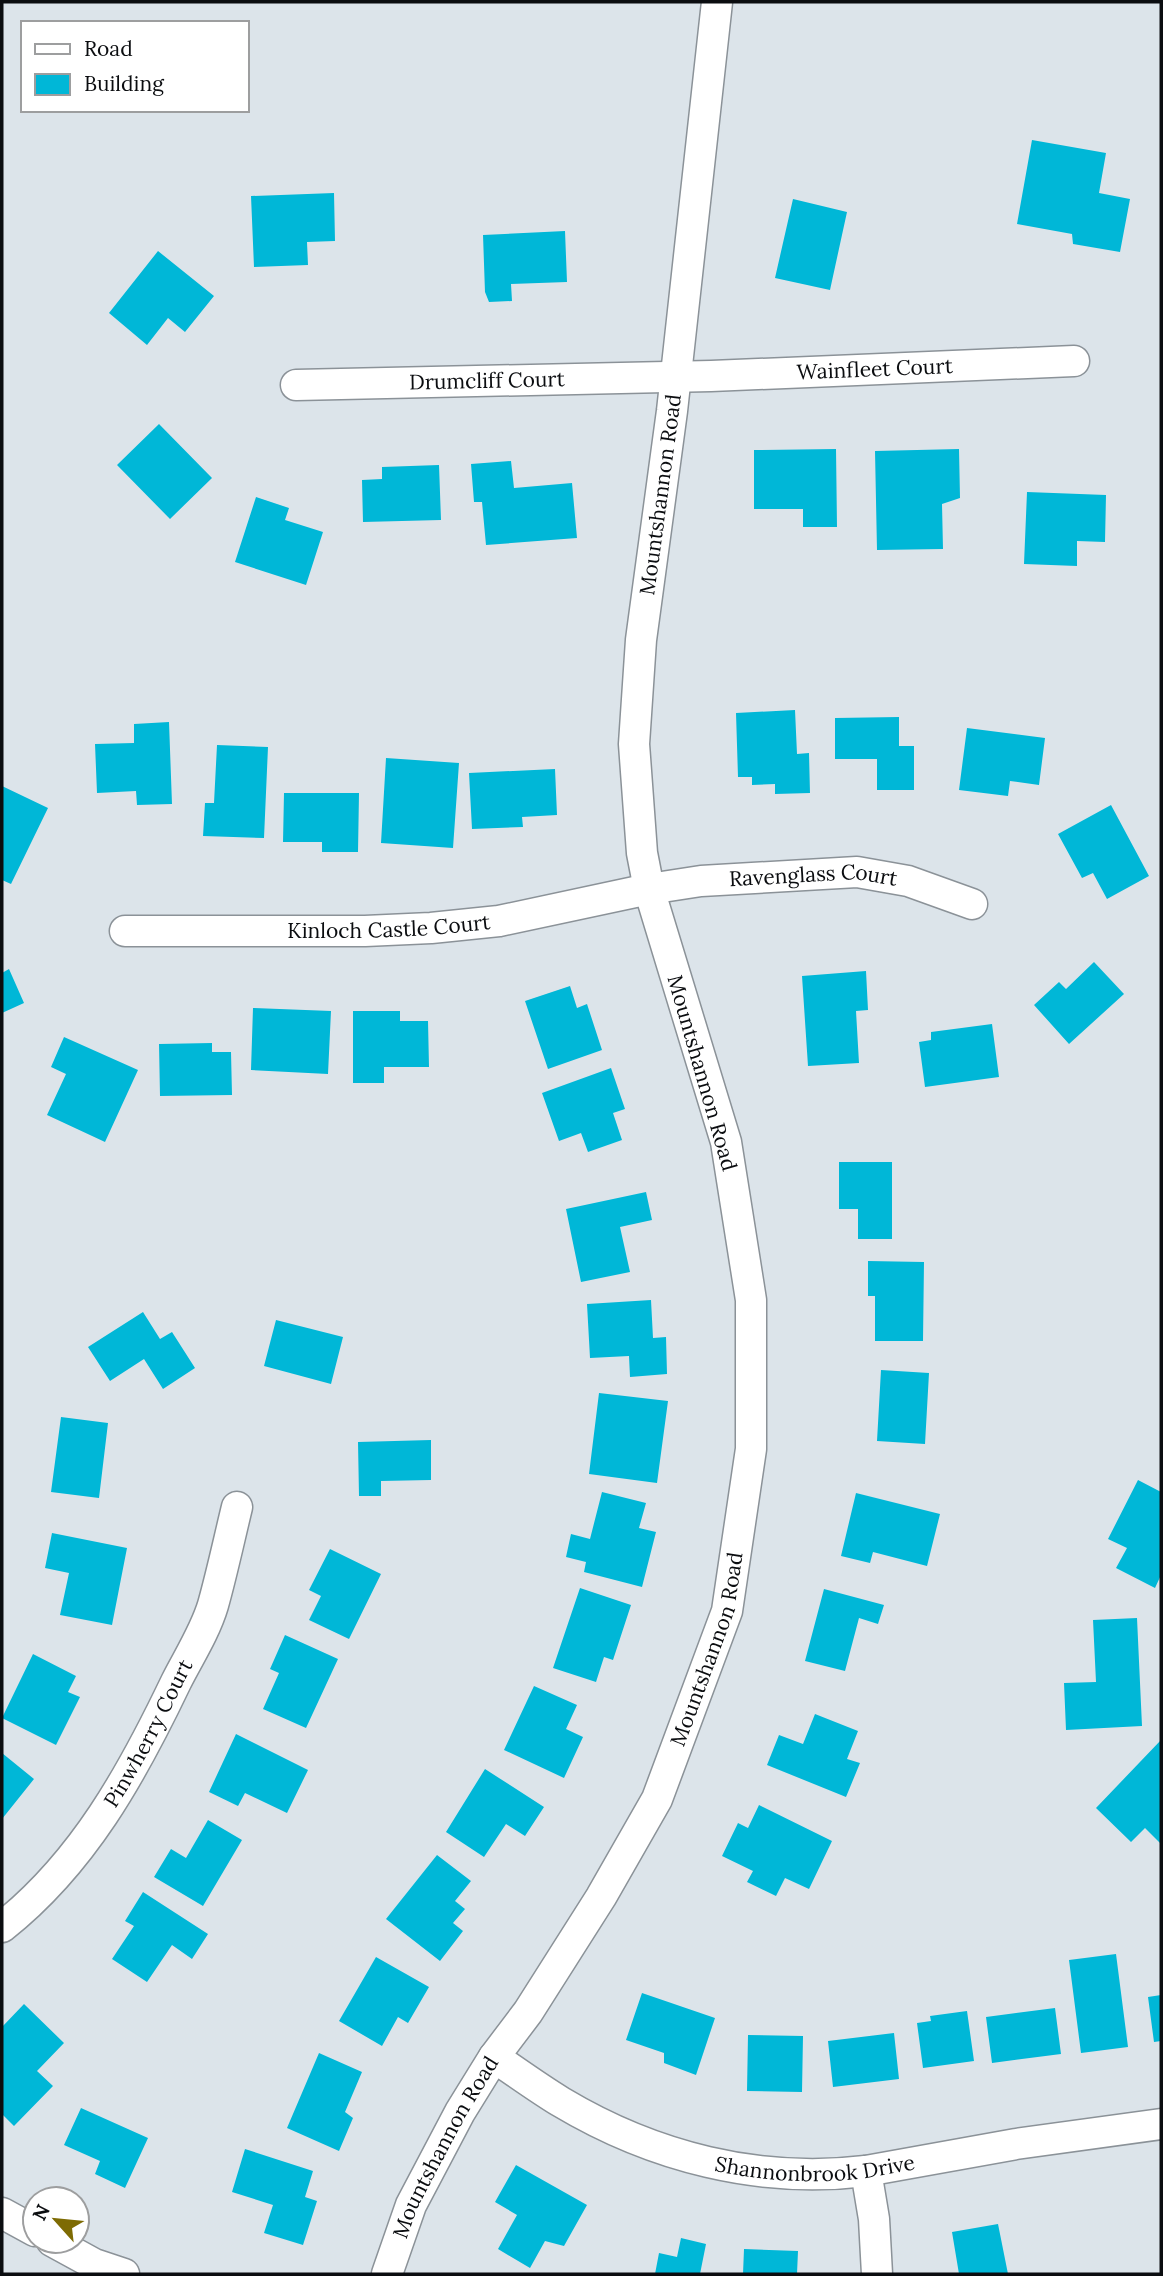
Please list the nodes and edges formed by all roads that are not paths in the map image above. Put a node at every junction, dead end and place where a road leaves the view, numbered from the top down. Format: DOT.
graph roads {
  1 [pos="717,2"];
  2 [pos="1074,361"];
  3 [pos="676,377"];
  4 [pos="296,385"];
  5 [pos="649,889"];
  6 [pos="972,904"];
  7 [pos="125,931"];
  8 [pos="237,1507"];
  9 [pos="2,1927"];
  10 [pos="494,2057"];
  11 [pos="1161,2124"];
  12 [pos="866,2171"];
  13 [pos="2,2213"];
  14 [pos="21,2223"];
  15 [pos="78,2255"];
  16 [pos="124,2274"];
  17 [pos="387,2274"];
  18 [pos="877,2274"];
  1 -- 3 [label="street, Mountshannon Road"];
  2 -- 3 [label="street, Wainfleet Court"];
  3 -- 4 [label="street, Drumcliff Court"];
  3 -- 5 [label="street, Mountshannon Road"];
  5 -- 6 [label="street, Ravenglass Court"];
  5 -- 7 [label="street, Kinloch Castle Court"];
  5 -- 10 [label="street, Mountshannon Road"];
  8 -- 9 [label="street, Pinwherry Court"];
  10 -- 12 [label="street, Shannonbrook Drive"];
  10 -- 17 [label="street, Mountshannon Road"];
  11 -- 12 [label="street, Shannonbrook Drive"];
  12 -- 18 [label="street"];
  13 -- 14 [label="street"];
  15 -- 16 [label="street"];
}
